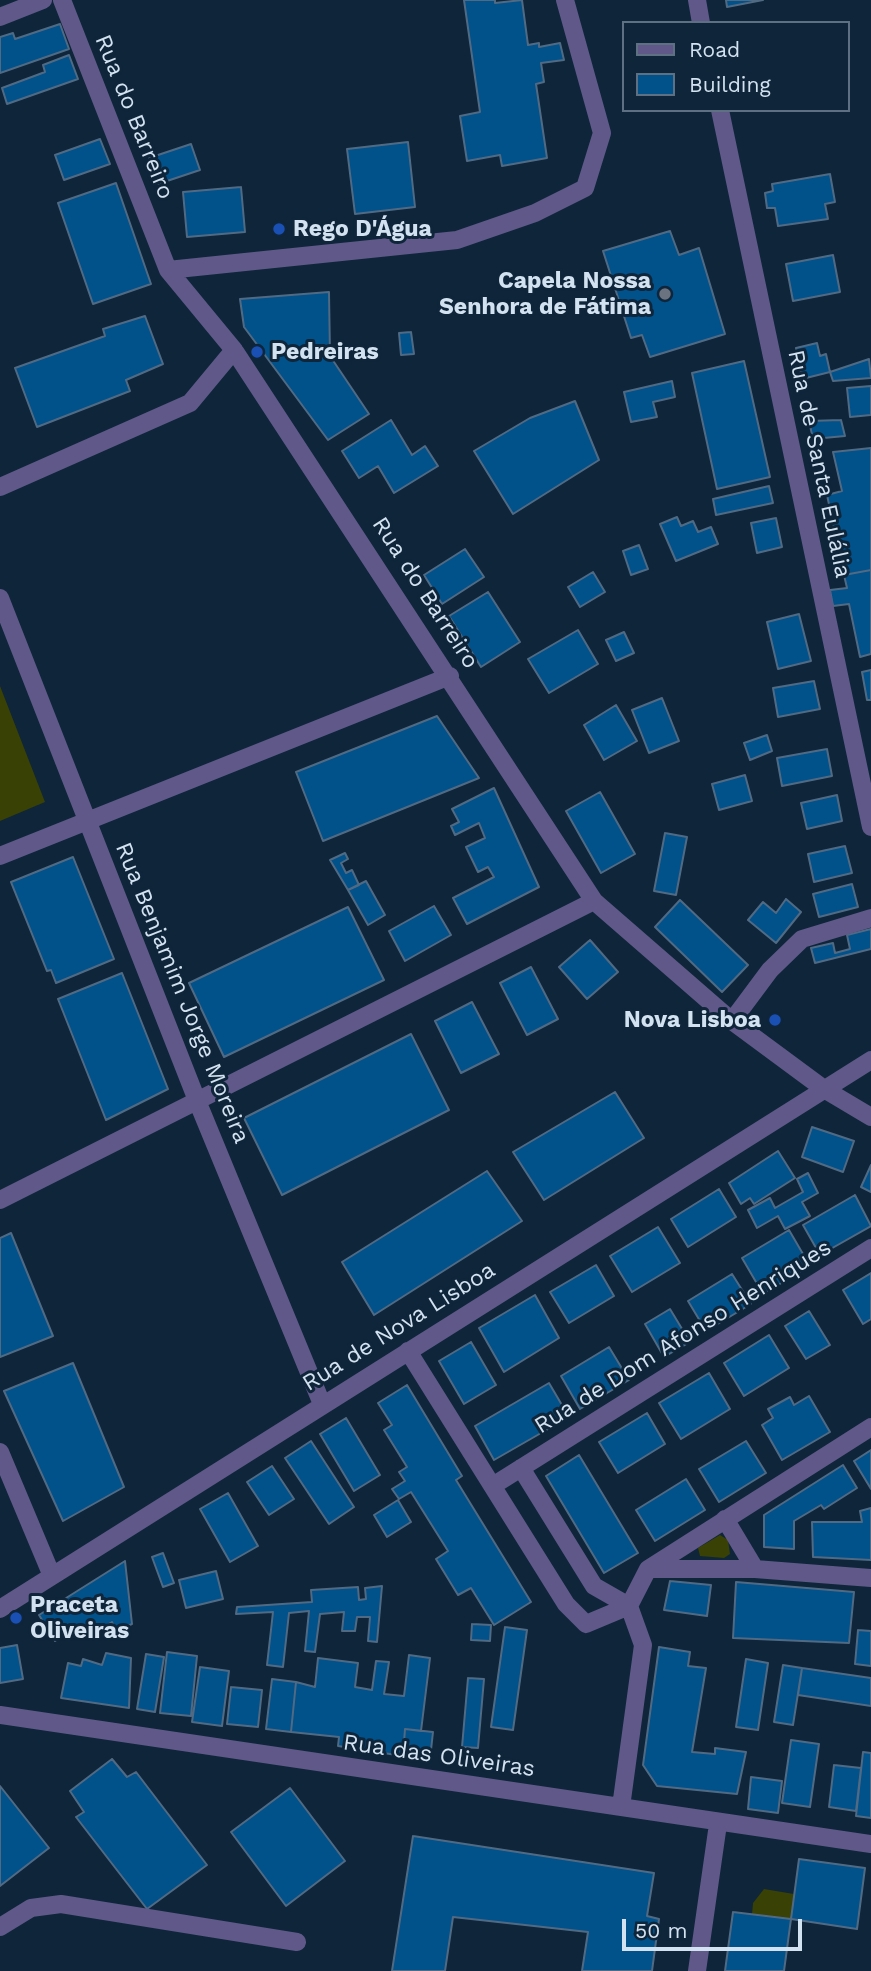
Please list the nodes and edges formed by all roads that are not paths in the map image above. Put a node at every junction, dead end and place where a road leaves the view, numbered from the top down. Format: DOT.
graph roads {
  1 [pos="43,0"];
  2 [pos="62,0"];
  3 [pos="565,0"];
  4 [pos="697,0"];
  5 [pos="0,17"];
  6 [pos="701,21"];
  7 [pos="720,112"];
  8 [pos="168,270"];
  9 [pos="234,350"];
  10 [pos="0,487"];
  11 [pos="0,598"];
  12 [pos="450,676"];
  13 [pos="87,820"];
  14 [pos="871,827"];
  15 [pos="0,856"];
  16 [pos="594,901"];
  17 [pos="871,918"];
  18 [pos="732,1021"];
  19 [pos="871,1060"];
  20 [pos="824,1089"];
  21 [pos="198,1103"];
  22 [pos="871,1117"];
  23 [pos="0,1200"];
  24 [pos="871,1248"];
  25 [pos="408,1351"];
  26 [pos="323,1404"];
  27 [pos="871,1427"];
  28 [pos="0,1452"];
  29 [pos="522,1468"];
  30 [pos="494,1485"];
  31 [pos="725,1519"];
  32 [pos="648,1569"];
  33 [pos="755,1569"];
  34 [pos="52,1576"];
  35 [pos="871,1578"];
  36 [pos="594,1586"];
  37 [pos="566,1604"];
  38 [pos="629,1606"];
  39 [pos="0,1609"];
  40 [pos="0,1716"];
  41 [pos="621,1807"];
  42 [pos="718,1824"];
  43 [pos="871,1844"];
  44 [pos="0,1927"];
  45 [pos="297,1942"];
  46 [pos="697,1971"];
  1 -- 5 [label="street"];
  2 -- 8 [label="street, Rua do Barreiro"];
  3 -- 8 [label="street"];
  4 -- 6 [label="street"];
  7 -- 14 [label="street, Rua de Santa Eulália"];
  8 -- 9 [label="street, Rua do Barreiro"];
  9 -- 10 [label="street"];
  9 -- 12 [label="street, Rua do Barreiro"];
  11 -- 13 [label="street, Rua Benjamim Jorge Moreira"];
  12 -- 13 [label="street"];
  12 -- 16 [label="street, Rua do Barreiro"];
  13 -- 15 [label="street"];
  13 -- 21 [label="street, Rua Benjamim Jorge Moreira"];
  16 -- 18 [label="street, Rua do Barreiro"];
  16 -- 21 [label="street"];
  17 -- 18 [label="street"];
  18 -- 20 [label="street, Rua do Barreiro"];
  19 -- 20 [label="street, Rua de Nova Lisboa"];
  20 -- 22 [label="street, Rua do Barreiro"];
  20 -- 25 [label="street, Rua de Nova Lisboa"];
  21 -- 23 [label="street"];
  21 -- 26 [label="street, Rua Benjamim Jorge Moreira"];
  24 -- 29 [label="street, Rua de Dom Afonso Henriques"];
  25 -- 26 [label="street, Rua de Nova Lisboa"];
  25 -- 30 [label="street"];
  26 -- 34 [label="street, Rua de Nova Lisboa"];
  27 -- 31 [label="street"];
  28 -- 34 [label="street"];
  29 -- 30 [label="street, Rua de Dom Afonso Henriques"];
  29 -- 36 [label="street"];
  30 -- 37 [label="street"];
  31 -- 32 [label="street"];
  31 -- 33 [label="street"];
  32 -- 33 [label="street"];
  32 -- 38 [label="street"];
  33 -- 35 [label="street"];
  34 -- 39 [label="street, Rua de Nova Lisboa"];
  36 -- 37 [label="street"];
  36 -- 38 [label="street"];
  37 -- 38 [label="street"];
  38 -- 41 [label="street"];
  40 -- 41 [label="street, Rua das Oliveiras"];
  41 -- 42 [label="street, Rua das Oliveiras"];
  42 -- 43 [label="street, Rua das Oliveiras"];
  42 -- 46 [label="street"];
  44 -- 45 [label="street"];
}
